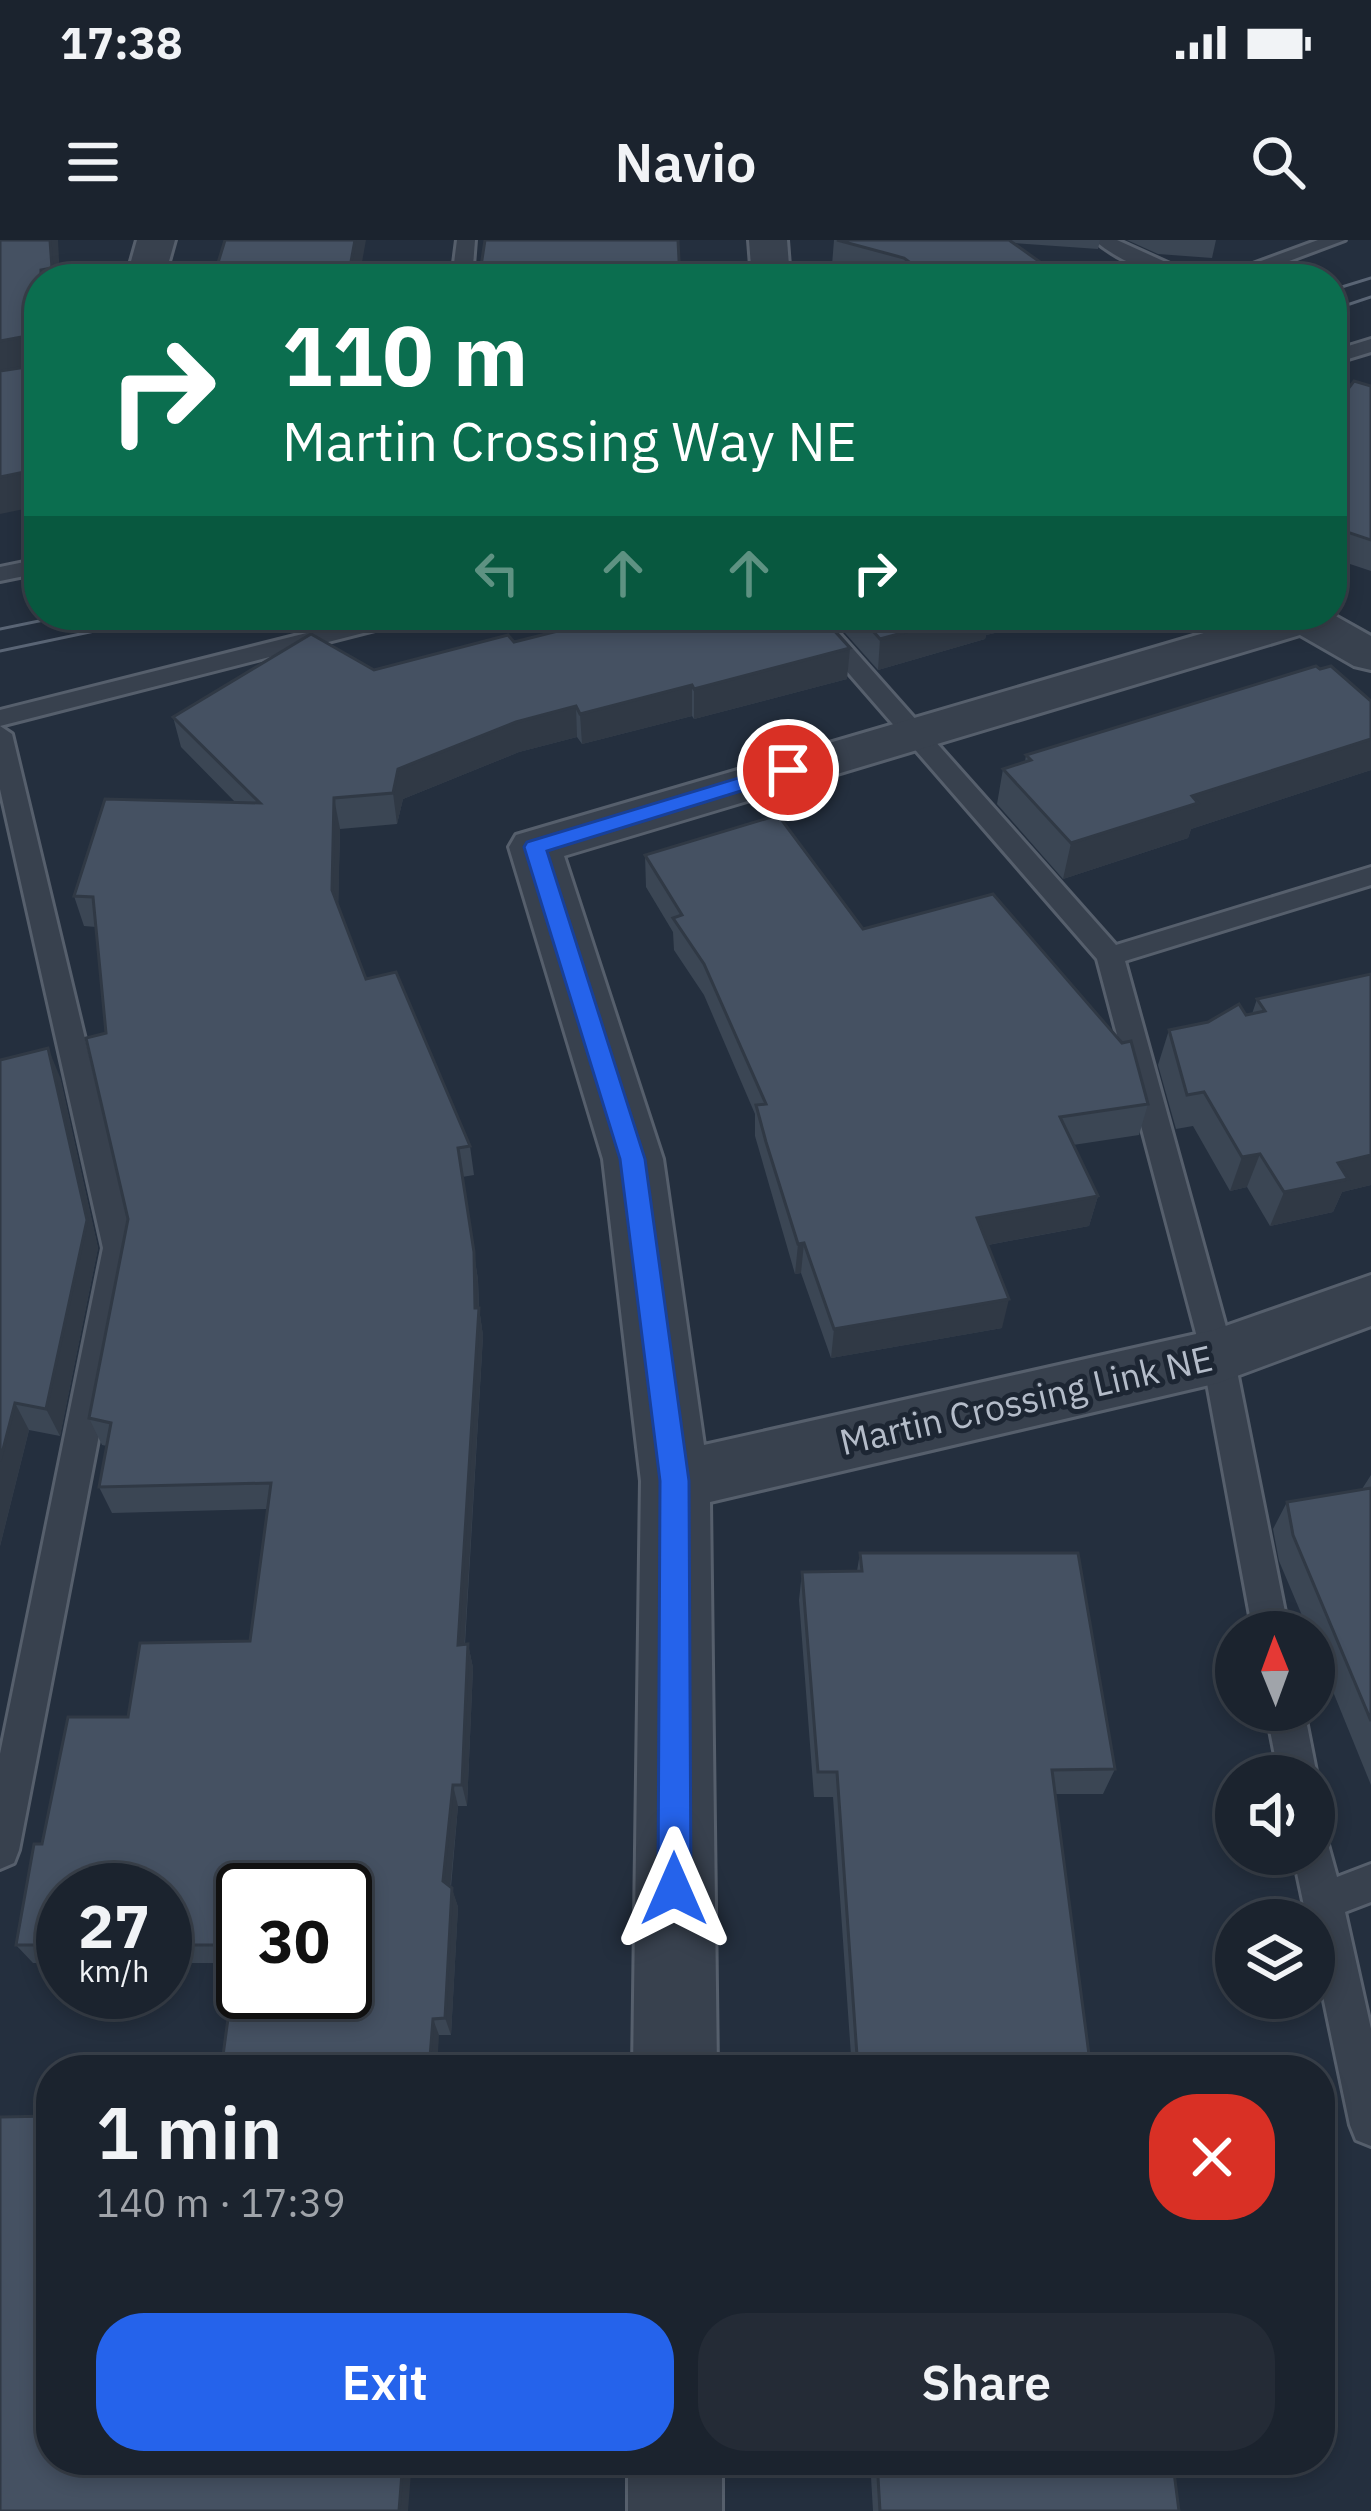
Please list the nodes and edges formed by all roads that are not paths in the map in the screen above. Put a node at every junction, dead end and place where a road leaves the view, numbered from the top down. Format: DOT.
graph roads {
  1 [pos="1103,240"];
  2 [pos="1336,240"];
  3 [pos="1150,264"];
  4 [pos="1266,264"];
  5 [pos="1351,352"];
  6 [pos="1371,368"];
  7 [pos="347,630"];
  8 [pos="824,630"];
  9 [pos="1263,630"];
  10 [pos="1325,630"];
  11 [pos="1371,656"];
  12 [pos="0,718"];
  13 [pos="915,731"];
  14 [pos="0,734"];
  15 [pos="1371,876"];
  16 [pos="1110,956"];
  17 [pos="1371,1300"];
  18 [pos="1218,1356"];
  19 [pos="674,1481"];
  20 [pos="1267,1611"];
  21 [pos="0,1850"];
  22 [pos="1371,1882"];
  23 [pos="1329,1899"];
  24 [pos="1335,1961"];
  25 [pos="675,2055"];
  26 [pos="1371,2125"];
  27 [pos="675,2475"];
  28 [pos="675,2511"];
  1 -- 3 [label="lane"];
  2 -- 4 [label="lane"];
  5 -- 6 [label="lane"];
  7 -- 12 [label="lane"];
  8 -- 13 [label="lane"];
  9 -- 13 [label="street"];
  10 -- 11 [label="street"];
  13 -- 16 [label="lane"];
  13 -- 19 [label="street"];
  14 -- 21 [label="lane"];
  15 -- 16 [label="lane"];
  16 -- 18 [label="lane"];
  17 -- 18 [label="street, Martin Crossing Link NE"];
  18 -- 19 [label="street, Martin Crossing Link NE"];
  18 -- 20 [label="lane"];
  19 -- 25 [label="street"];
  22 -- 23 [label="lane"];
  24 -- 26 [label="lane"];
  27 -- 28 [label="street"];
}
